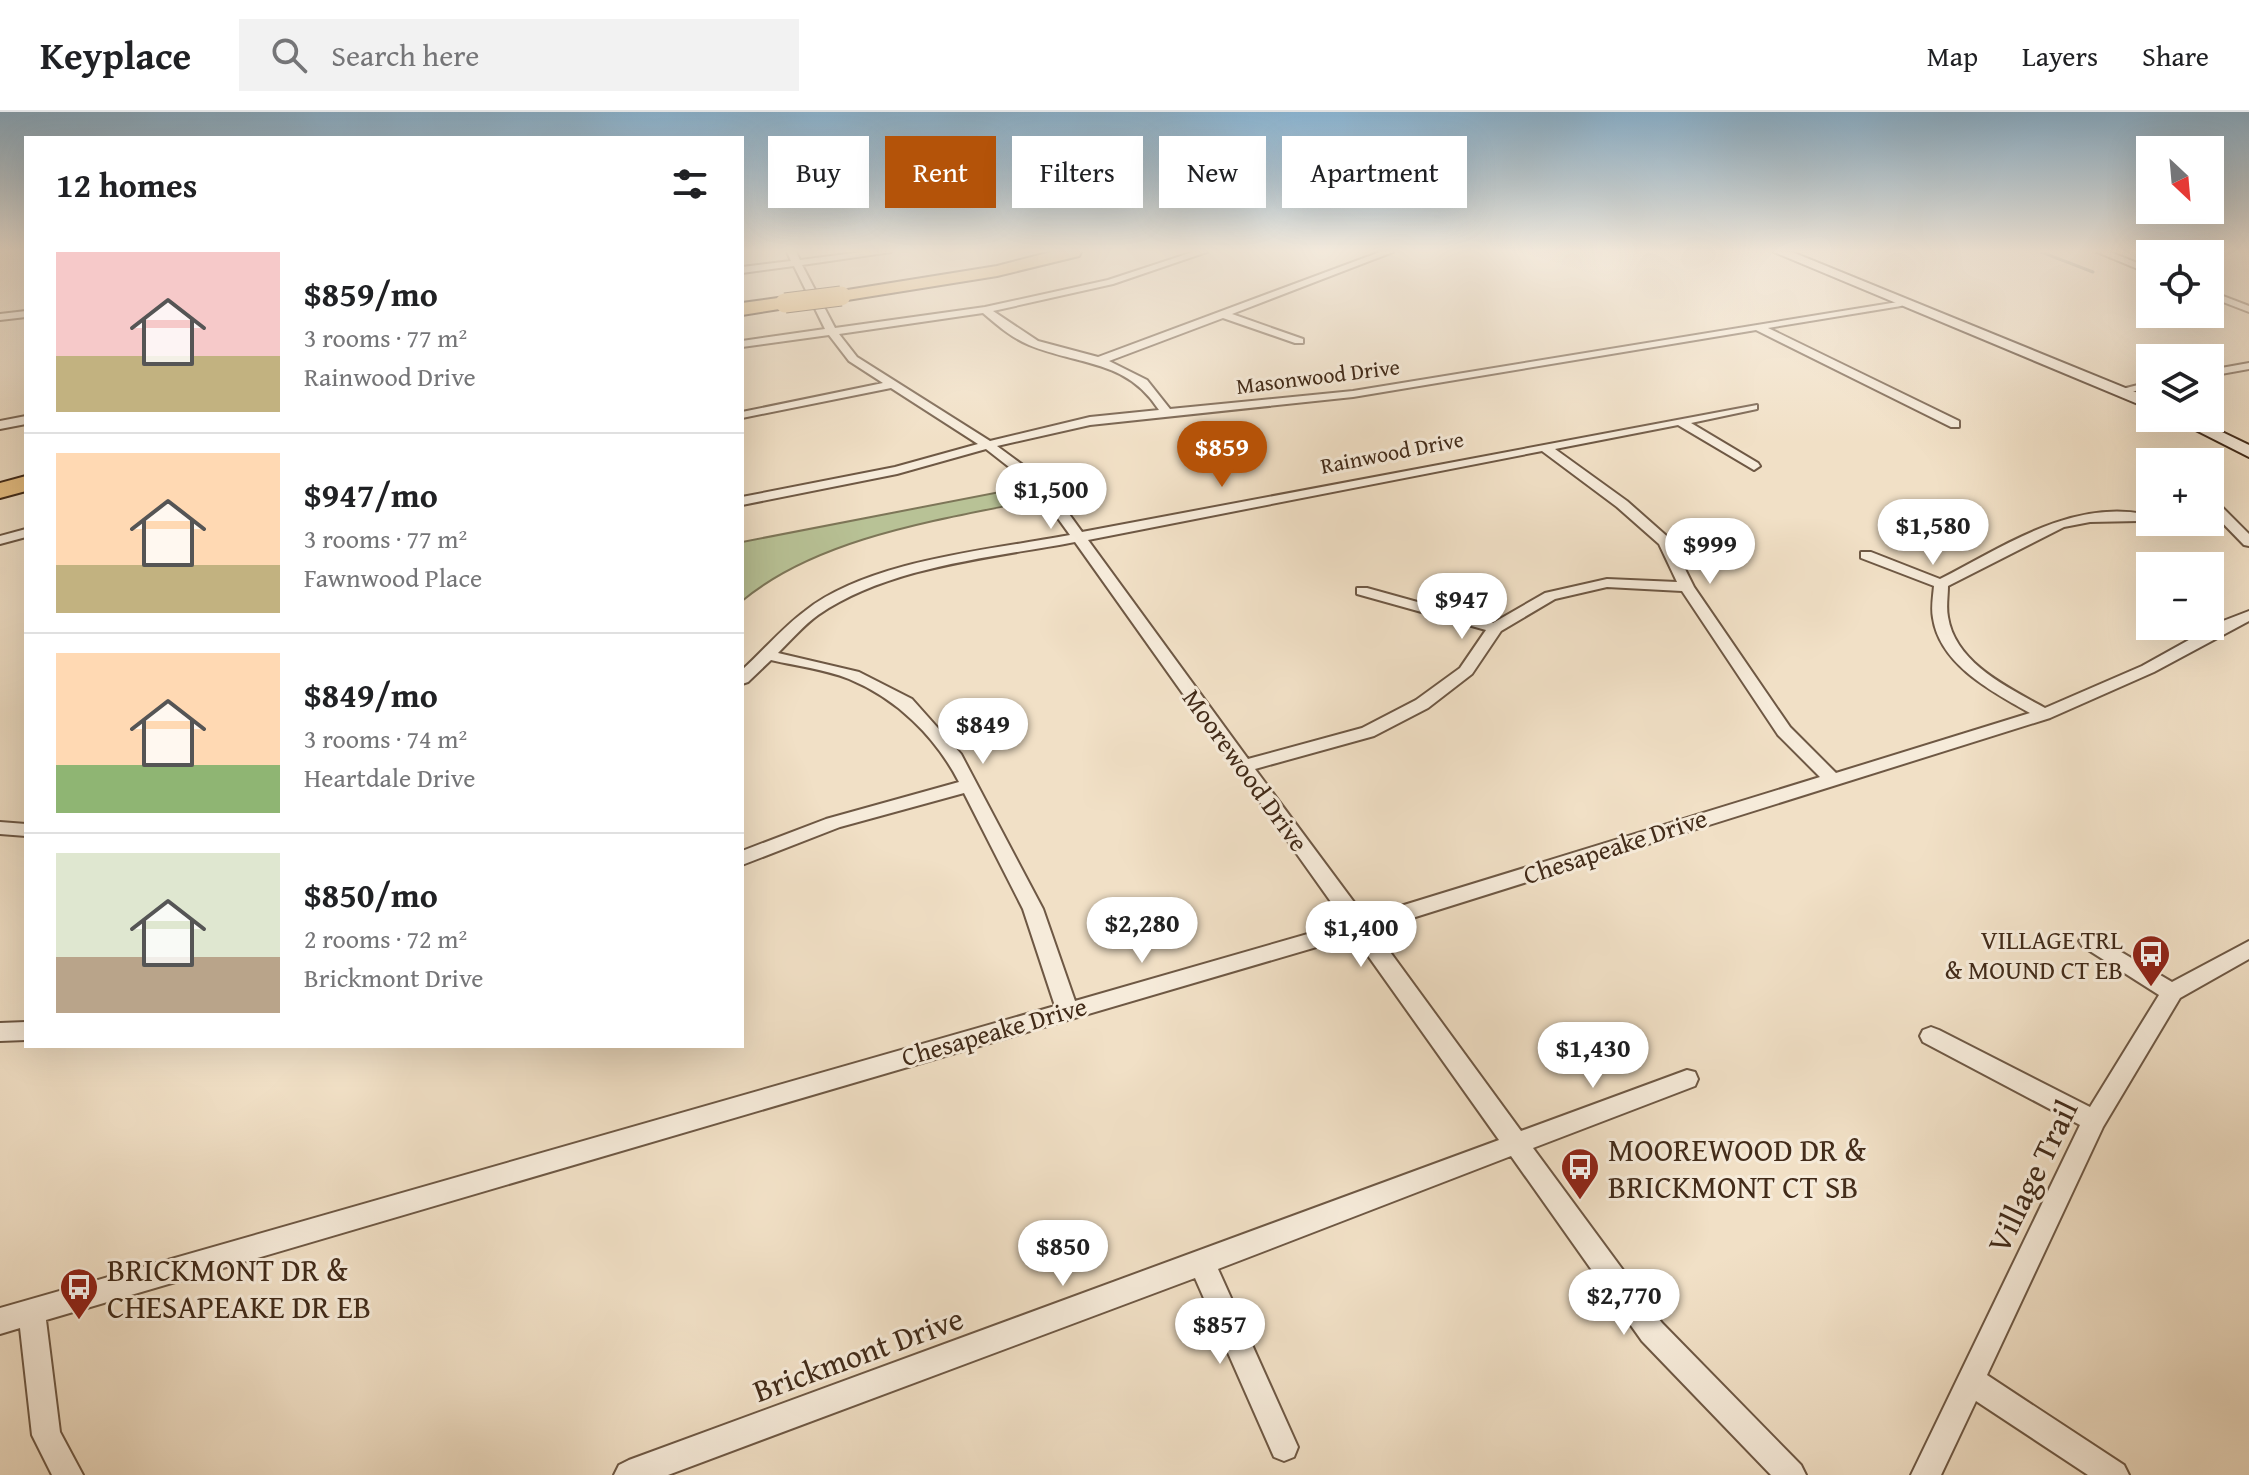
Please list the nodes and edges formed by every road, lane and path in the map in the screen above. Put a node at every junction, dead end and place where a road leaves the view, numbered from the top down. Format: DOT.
graph roads {
  1 [pos="823,316"];
  2 [pos="946,316"];
  3 [pos="993,316"];
  4 [pos="1223,316"];
  5 [pos="1227,316"];
  6 [pos="1825,316"];
  7 [pos="1932,316"];
  8 [pos="1756,327"];
  9 [pos="832,332"];
  10 [pos="1299,341"];
  11 [pos="744,344"];
  12 [pos="1101,360"];
  13 [pos="2249,366"];
  14 [pos="2224,370"];
  15 [pos="890,385"];
  16 [pos="2136,388"];
  17 [pos="2120,391"];
  18 [pos="2136,398"];
  19 [pos="1753,407"];
  20 [pos="1167,414"];
  21 [pos="744,415"];
  22 [pos="24,420"];
  23 [pos="1680,421"];
  24 [pos="1955,424"];
  25 [pos="0,425"];
  26 [pos="2208,432"];
  27 [pos="988,445"];
  28 [pos="1544,447"];
  29 [pos="2249,452"];
  30 [pos="1754,466"];
  31 [pos="24,471"];
  32 [pos="0,477"];
  33 [pos="24,484"];
  34 [pos="0,491"];
  35 [pos="744,501"];
  36 [pos="2136,517"];
  37 [pos="2224,517"];
  38 [pos="24,534"];
  39 [pos="1077,536"];
  40 [pos="0,540"];
  41 [pos="2249,542"];
  42 [pos="1866,555"];
  43 [pos="1941,584"];
  44 [pos="1687,587"];
  45 [pos="1362,591"];
  46 [pos="2249,616"];
  47 [pos="1495,628"];
  48 [pos="768,655"];
  49 [pos="744,677"];
  50 [pos="2044,714"];
  51 [pos="1244,766"];
  52 [pos="1831,778"];
  53 [pos="970,785"];
  54 [pos="0,828"];
  55 [pos="24,830"];
  56 [pos="744,857"];
  57 [pos="1358,927"];
  58 [pos="2089,941"];
  59 [pos="2249,949"];
  60 [pos="2172,992"];
  61 [pos="1067,1010"];
  62 [pos="24,1031"];
  63 [pos="0,1032"];
  64 [pos="1931,1036"];
  65 [pos="1687,1079"];
  66 [pos="2094,1121"];
  67 [pos="1515,1145"];
  68 [pos="1202,1263"];
  69 [pos="32,1311"];
  70 [pos="0,1321"];
  71 [pos="1971,1381"];
  72 [pos="1284,1447"];
  73 [pos="68,1475"];
  74 [pos="629,1475"];
  75 [pos="1791,1475"];
  76 [pos="1926,1475"];
  77 [pos="2114,1475"];
  1 -- 9 [label="street, Moorewood Drive"];
  2 -- 9 [label="street"];
  3 -- 12 [label="street"];
  4 -- 12 [label="street"];
  5 -- 10 [label="street"];
  6 -- 8 [label="street, Masonwood Drive"];
  7 -- 17 [label="main road"];
  8 -- 20 [label="street, Masonwood Drive"];
  8 -- 24 [label="street"];
  9 -- 11 [label="street"];
  9 -- 15 [label="street, Moorewood Drive"];
  12 -- 20 [label="street"];
  13 -- 14 [label="street"];
  15 -- 21 [label="street"];
  15 -- 27 [label="street, Moorewood Drive"];
  16 -- 17 [label="street"];
  17 -- 18 [label="main road"];
  19 -- 23 [label="street, Rainwood Drive"];
  20 -- 27 [label="street, Masonwood Drive"];
  22 -- 25 [label="street"];
  23 -- 28 [label="street, Rainwood Drive"];
  23 -- 30 [label="street"];
  26 -- 29 [label="main road"];
  27 -- 35 [label="street, Masonwood Drive"];
  27 -- 39 [label="street, Moorewood Drive"];
  28 -- 39 [label="street, Rainwood Drive"];
  28 -- 44 [label="street"];
  31 -- 32 [label="highway"];
  33 -- 34 [label="highway"];
  36 -- 43 [label="street"];
  37 -- 41 [label="street"];
  38 -- 40 [label="street"];
  39 -- 48 [label="street, Rainwood Drive"];
  39 -- 51 [label="street, Moorewood Drive"];
  42 -- 43 [label="street"];
  43 -- 50 [label="street"];
  44 -- 47 [label="street"];
  44 -- 52 [label="street"];
  45 -- 47 [label="street"];
  46 -- 50 [label="street, Chesapeake Drive"];
  47 -- 51 [label="street"];
  48 -- 49 [label="street, Rainwood Drive"];
  48 -- 53 [label="street"];
  50 -- 52 [label="street, Chesapeake Drive"];
  51 -- 57 [label="street, Moorewood Drive"];
  52 -- 57 [label="street, Chesapeake Drive"];
  53 -- 56 [label="street"];
  53 -- 61 [label="street"];
  54 -- 55 [label="street"];
  57 -- 61 [label="street, Chesapeake Drive"];
  57 -- 67 [label="street, Moorewood Drive"];
  58 -- 60 [label="street"];
  59 -- 60 [label="street, Village Trail"];
  60 -- 66 [label="street, Village Trail"];
  61 -- 69 [label="street, Chesapeake Drive"];
  62 -- 63 [label="street"];
  64 -- 66 [label="street"];
  65 -- 67 [label="street, Brickmont Drive"];
  66 -- 71 [label="street, Village Trail"];
  67 -- 68 [label="street, Brickmont Drive"];
  67 -- 75 [label="street, Moorewood Drive"];
  68 -- 72 [label="street"];
  68 -- 74 [label="street, Brickmont Drive"];
  69 -- 70 [label="street, Chesapeake Drive"];
  69 -- 73 [label="street"];
  71 -- 76 [label="street, Village Trail"];
  71 -- 77 [label="street"];
}
